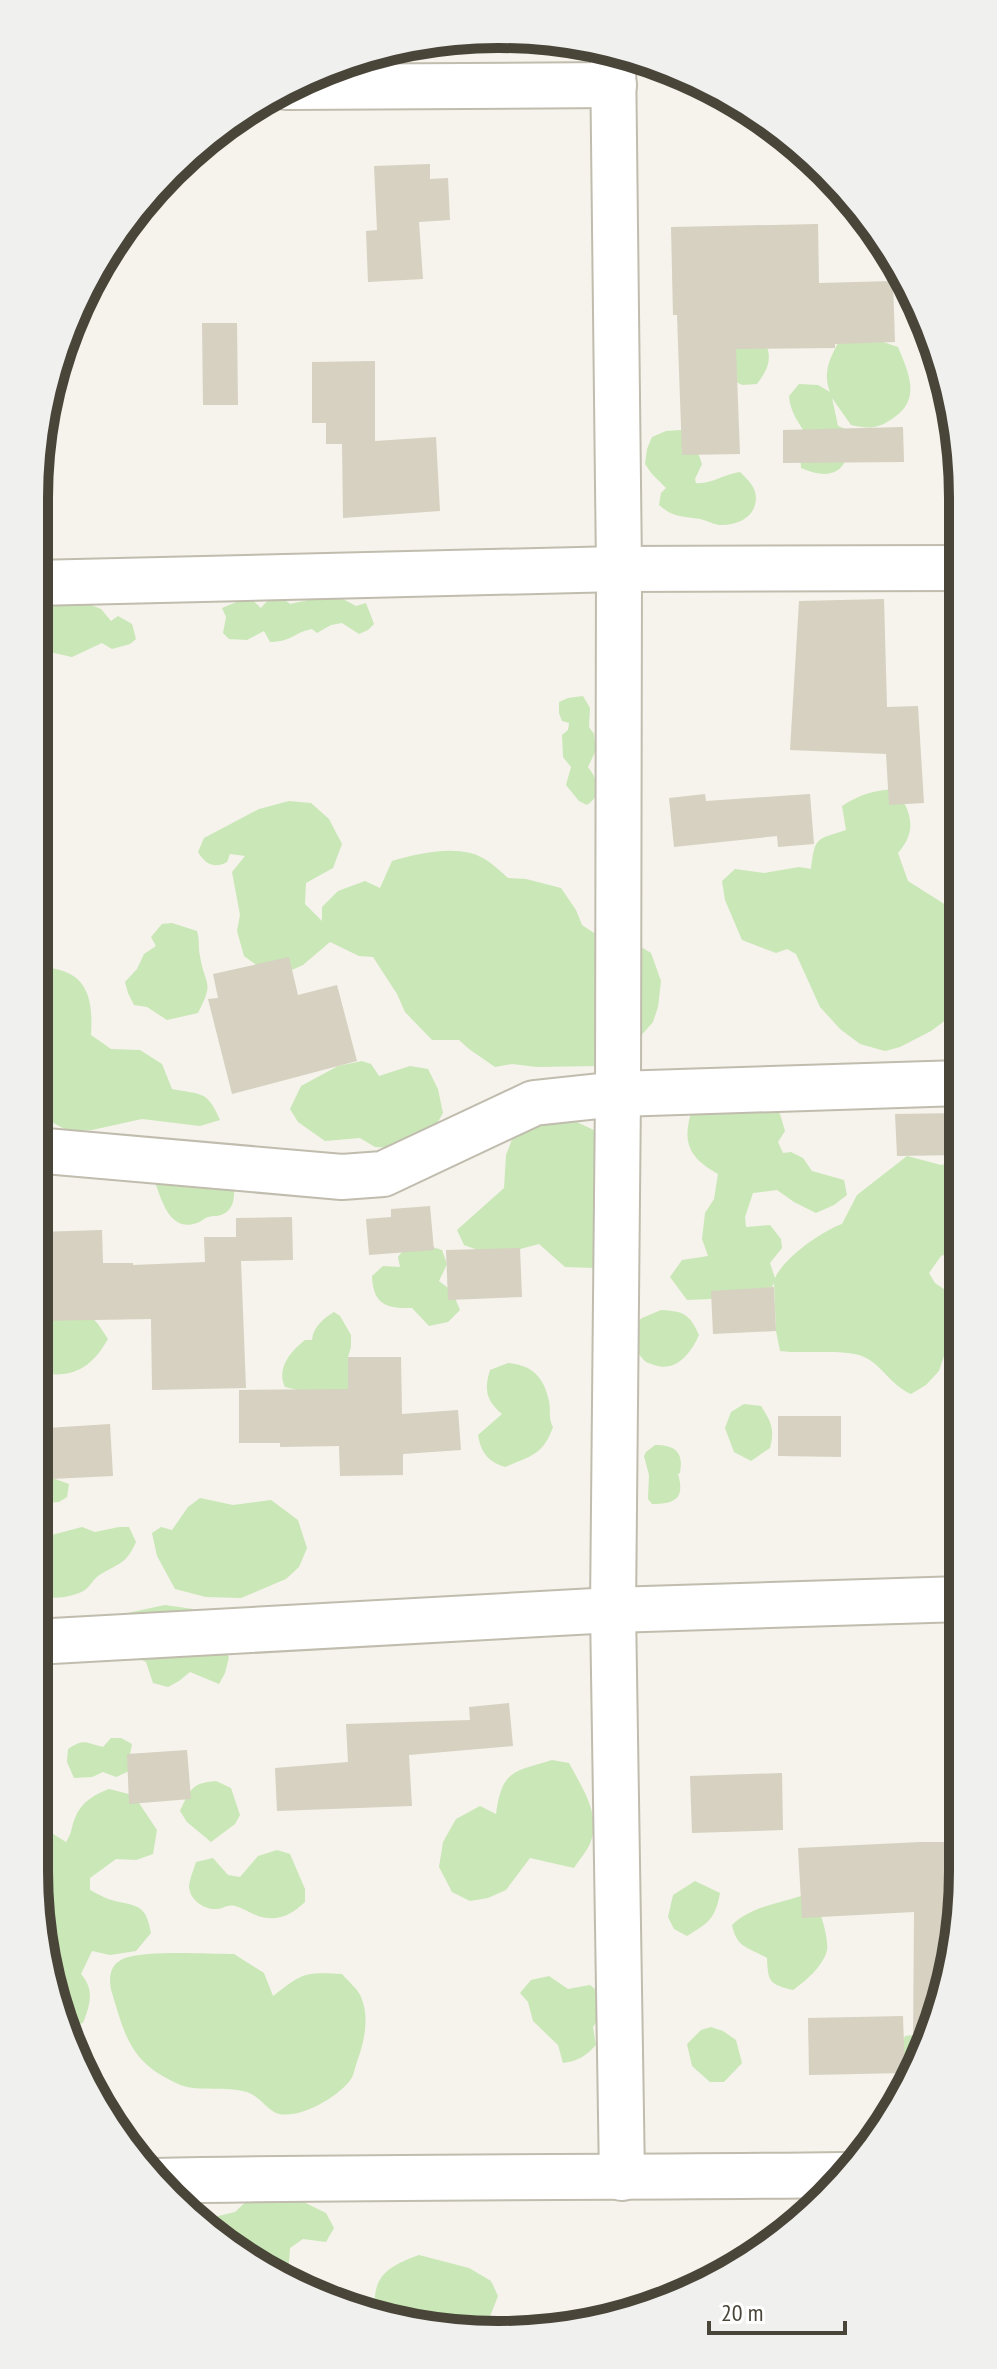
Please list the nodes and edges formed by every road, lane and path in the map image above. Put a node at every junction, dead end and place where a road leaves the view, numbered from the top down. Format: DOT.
graph roads {
  1 [pos="614,70"];
  2 [pos="319,85"];
  3 [pos="949,568"];
  4 [pos="619,569"];
  5 [pos="48,583"];
  6 [pos="949,1083"];
  7 [pos="618,1094"];
  8 [pos="48,1151"];
  9 [pos="949,1599"];
  10 [pos="613,1610"];
  11 [pos="48,1641"];
  12 [pos="830,2175"];
  13 [pos="622,2178"];
  14 [pos="172,2181"];
  1 -- 2 [label="street"];
  1 -- 4 [label="street"];
  3 -- 4 [label="street"];
  4 -- 5 [label="street"];
  4 -- 7 [label="street"];
  6 -- 7 [label="street"];
  7 -- 8 [label="street"];
  7 -- 10 [label="street"];
  9 -- 10 [label="street"];
  10 -- 11 [label="street"];
  10 -- 13 [label="street"];
  12 -- 13 [label="street"];
  13 -- 14 [label="street"];
}
